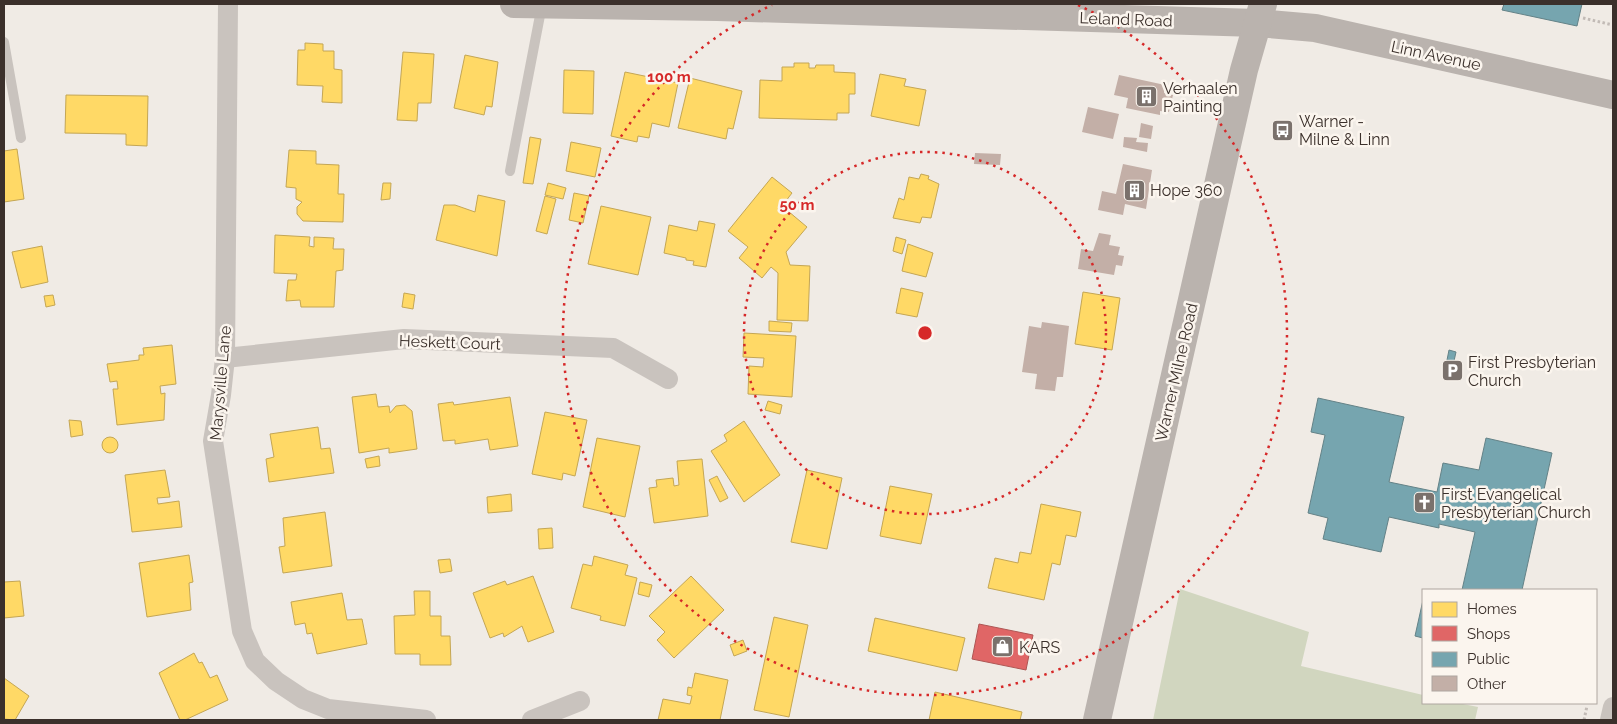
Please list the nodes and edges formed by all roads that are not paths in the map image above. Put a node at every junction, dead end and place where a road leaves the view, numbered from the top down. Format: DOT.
graph roads {
  1 [pos="228,4"];
  2 [pos="514,4"];
  3 [pos="542,4"];
  4 [pos="1260,14"];
  5 [pos="4,42"];
  6 [pos="1613,95"];
  7 [pos="21,138"];
  8 [pos="510,171"];
  9 [pos="224,358"];
  10 [pos="668,380"];
  11 [pos="580,701"];
  12 [pos="1613,707"];
  13 [pos="426,720"];
  14 [pos="532,720"];
  15 [pos="1097,720"];
  16 [pos="1610,720"];
  1 -- 9 [label="street, Marysville Lane"];
  2 -- 3 [label="main road, Leland Road"];
  3 -- 4 [label="main road, Leland Road"];
  3 -- 8 [label="lane"];
  4 -- 6 [label="main road, Linn Avenue"];
  4 -- 15 [label="main road, Warner Milne Road"];
  5 -- 7 [label="lane"];
  9 -- 10 [label="street, Heskett Court"];
  9 -- 13 [label="street, Marysville Lane"];
  11 -- 14 [label="street"];
  12 -- 16 [label="street"];
}
